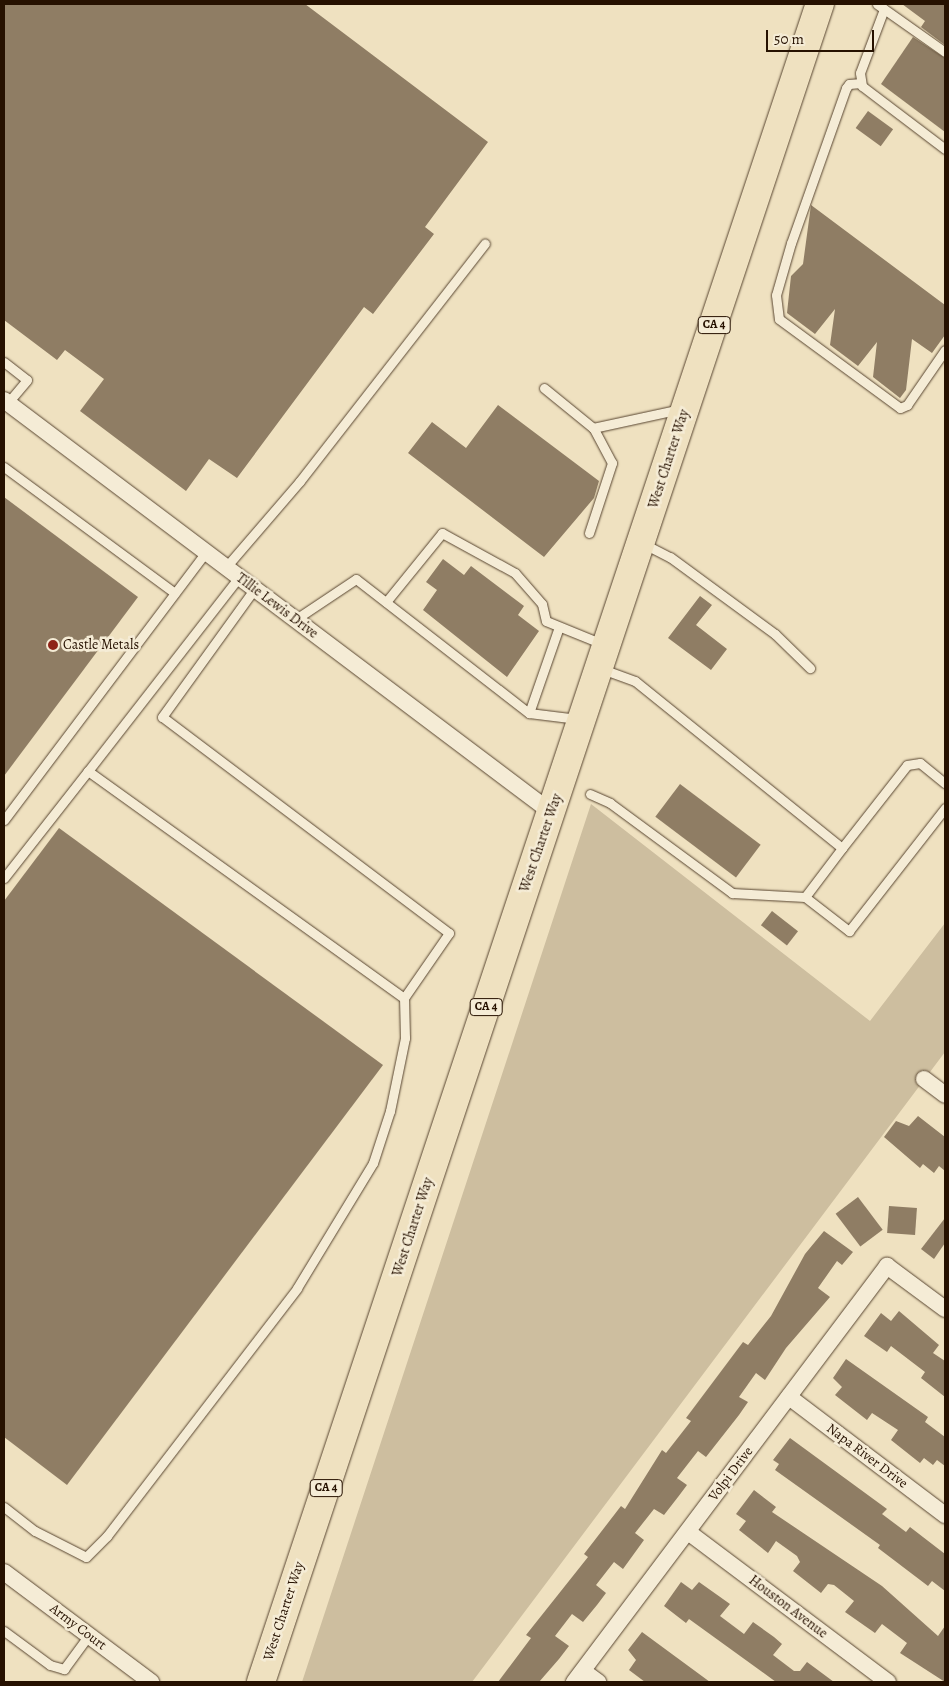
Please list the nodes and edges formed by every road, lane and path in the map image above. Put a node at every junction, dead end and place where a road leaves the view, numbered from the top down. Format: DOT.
graph roads {
  1 [pos="820,4"];
  2 [pos="880,6"];
  3 [pos="945,52"];
  4 [pos="861,83"];
  5 [pos="945,149"];
  6 [pos="485,243"];
  7 [pos="945,350"];
  8 [pos="4,362"];
  9 [pos="544,388"];
  10 [pos="6,402"];
  11 [pos="686,408"];
  12 [pos="593,428"];
  13 [pos="4,467"];
  14 [pos="590,533"];
  15 [pos="642,542"];
  16 [pos="206,552"];
  17 [pos="226,566"];
  18 [pos="239,577"];
  19 [pos="255,588"];
  20 [pos="175,593"];
  21 [pos="386,602"];
  22 [pos="296,620"];
  23 [pos="559,627"];
  24 [pos="604,657"];
  25 [pos="810,668"];
  26 [pos="529,713"];
  27 [pos="583,720"];
  28 [pos="88,771"];
  29 [pos="945,783"];
  30 [pos="590,794"];
  31 [pos="945,808"];
  32 [pos="551,812"];
  33 [pos="4,820"];
  34 [pos="842,848"];
  35 [pos="4,878"];
  36 [pos="804,897"];
  37 [pos="404,998"];
  38 [pos="924,1079"];
  39 [pos="945,1095"];
  40 [pos="945,1309"];
  41 [pos="788,1397"];
  42 [pos="4,1507"];
  43 [pos="945,1515"];
  44 [pos="688,1532"];
  45 [pos="4,1572"];
  46 [pos="4,1631"];
  47 [pos="89,1635"];
  48 [pos="579,1677"];
  49 [pos="151,1682"];
  50 [pos="261,1682"];
  51 [pos="598,1682"];
  52 [pos="888,1682"];
  1 -- 11 [label="highway, West Charter Way / CA 4"];
  2 -- 3 [label="lane"];
  2 -- 4 [label="lane"];
  4 -- 5 [label="lane"];
  4 -- 7 [label="lane"];
  6 -- 17 [label="lane"];
  8 -- 10 [label="lane"];
  9 -- 12 [label="lane"];
  10 -- 16 [label="street, Tillie Lewis Drive"];
  11 -- 12 [label="lane"];
  11 -- 15 [label="highway, West Charter Way / CA 4"];
  12 -- 14 [label="lane"];
  13 -- 20 [label="lane"];
  15 -- 24 [label="highway, West Charter Way / CA 4"];
  15 -- 25 [label="lane"];
  16 -- 17 [label="street, Tillie Lewis Drive"];
  16 -- 20 [label="lane"];
  17 -- 18 [label="street, Tillie Lewis Drive"];
  18 -- 19 [label="street, Tillie Lewis Drive"];
  18 -- 28 [label="lane"];
  19 -- 22 [label="street, Tillie Lewis Drive"];
  19 -- 37 [label="lane"];
  20 -- 33 [label="lane"];
  21 -- 22 [label="lane"];
  21 -- 23 [label="lane"];
  21 -- 26 [label="lane"];
  22 -- 32 [label="street, Tillie Lewis Drive"];
  23 -- 24 [label="lane"];
  23 -- 26 [label="lane"];
  24 -- 27 [label="highway, West Charter Way / CA 4"];
  24 -- 34 [label="lane"];
  26 -- 27 [label="lane"];
  27 -- 32 [label="highway, West Charter Way / CA 4"];
  28 -- 35 [label="lane"];
  28 -- 37 [label="lane"];
  29 -- 34 [label="lane"];
  30 -- 36 [label="lane"];
  31 -- 36 [label="lane"];
  32 -- 50 [label="highway, West Charter Way / CA 4"];
  34 -- 36 [label="lane"];
  37 -- 42 [label="lane"];
  38 -- 39 [label="street"];
  40 -- 41 [label="street, Volpi Drive"];
  41 -- 43 [label="street, Napa River Drive"];
  41 -- 44 [label="street, Volpi Drive"];
  44 -- 48 [label="street, Volpi Drive"];
  44 -- 52 [label="street, Houston Avenue"];
  45 -- 47 [label="street, Army Court"];
  46 -- 47 [label="lane"];
  47 -- 49 [label="street, Army Court"];
  48 -- 51 [label="street"];
}
